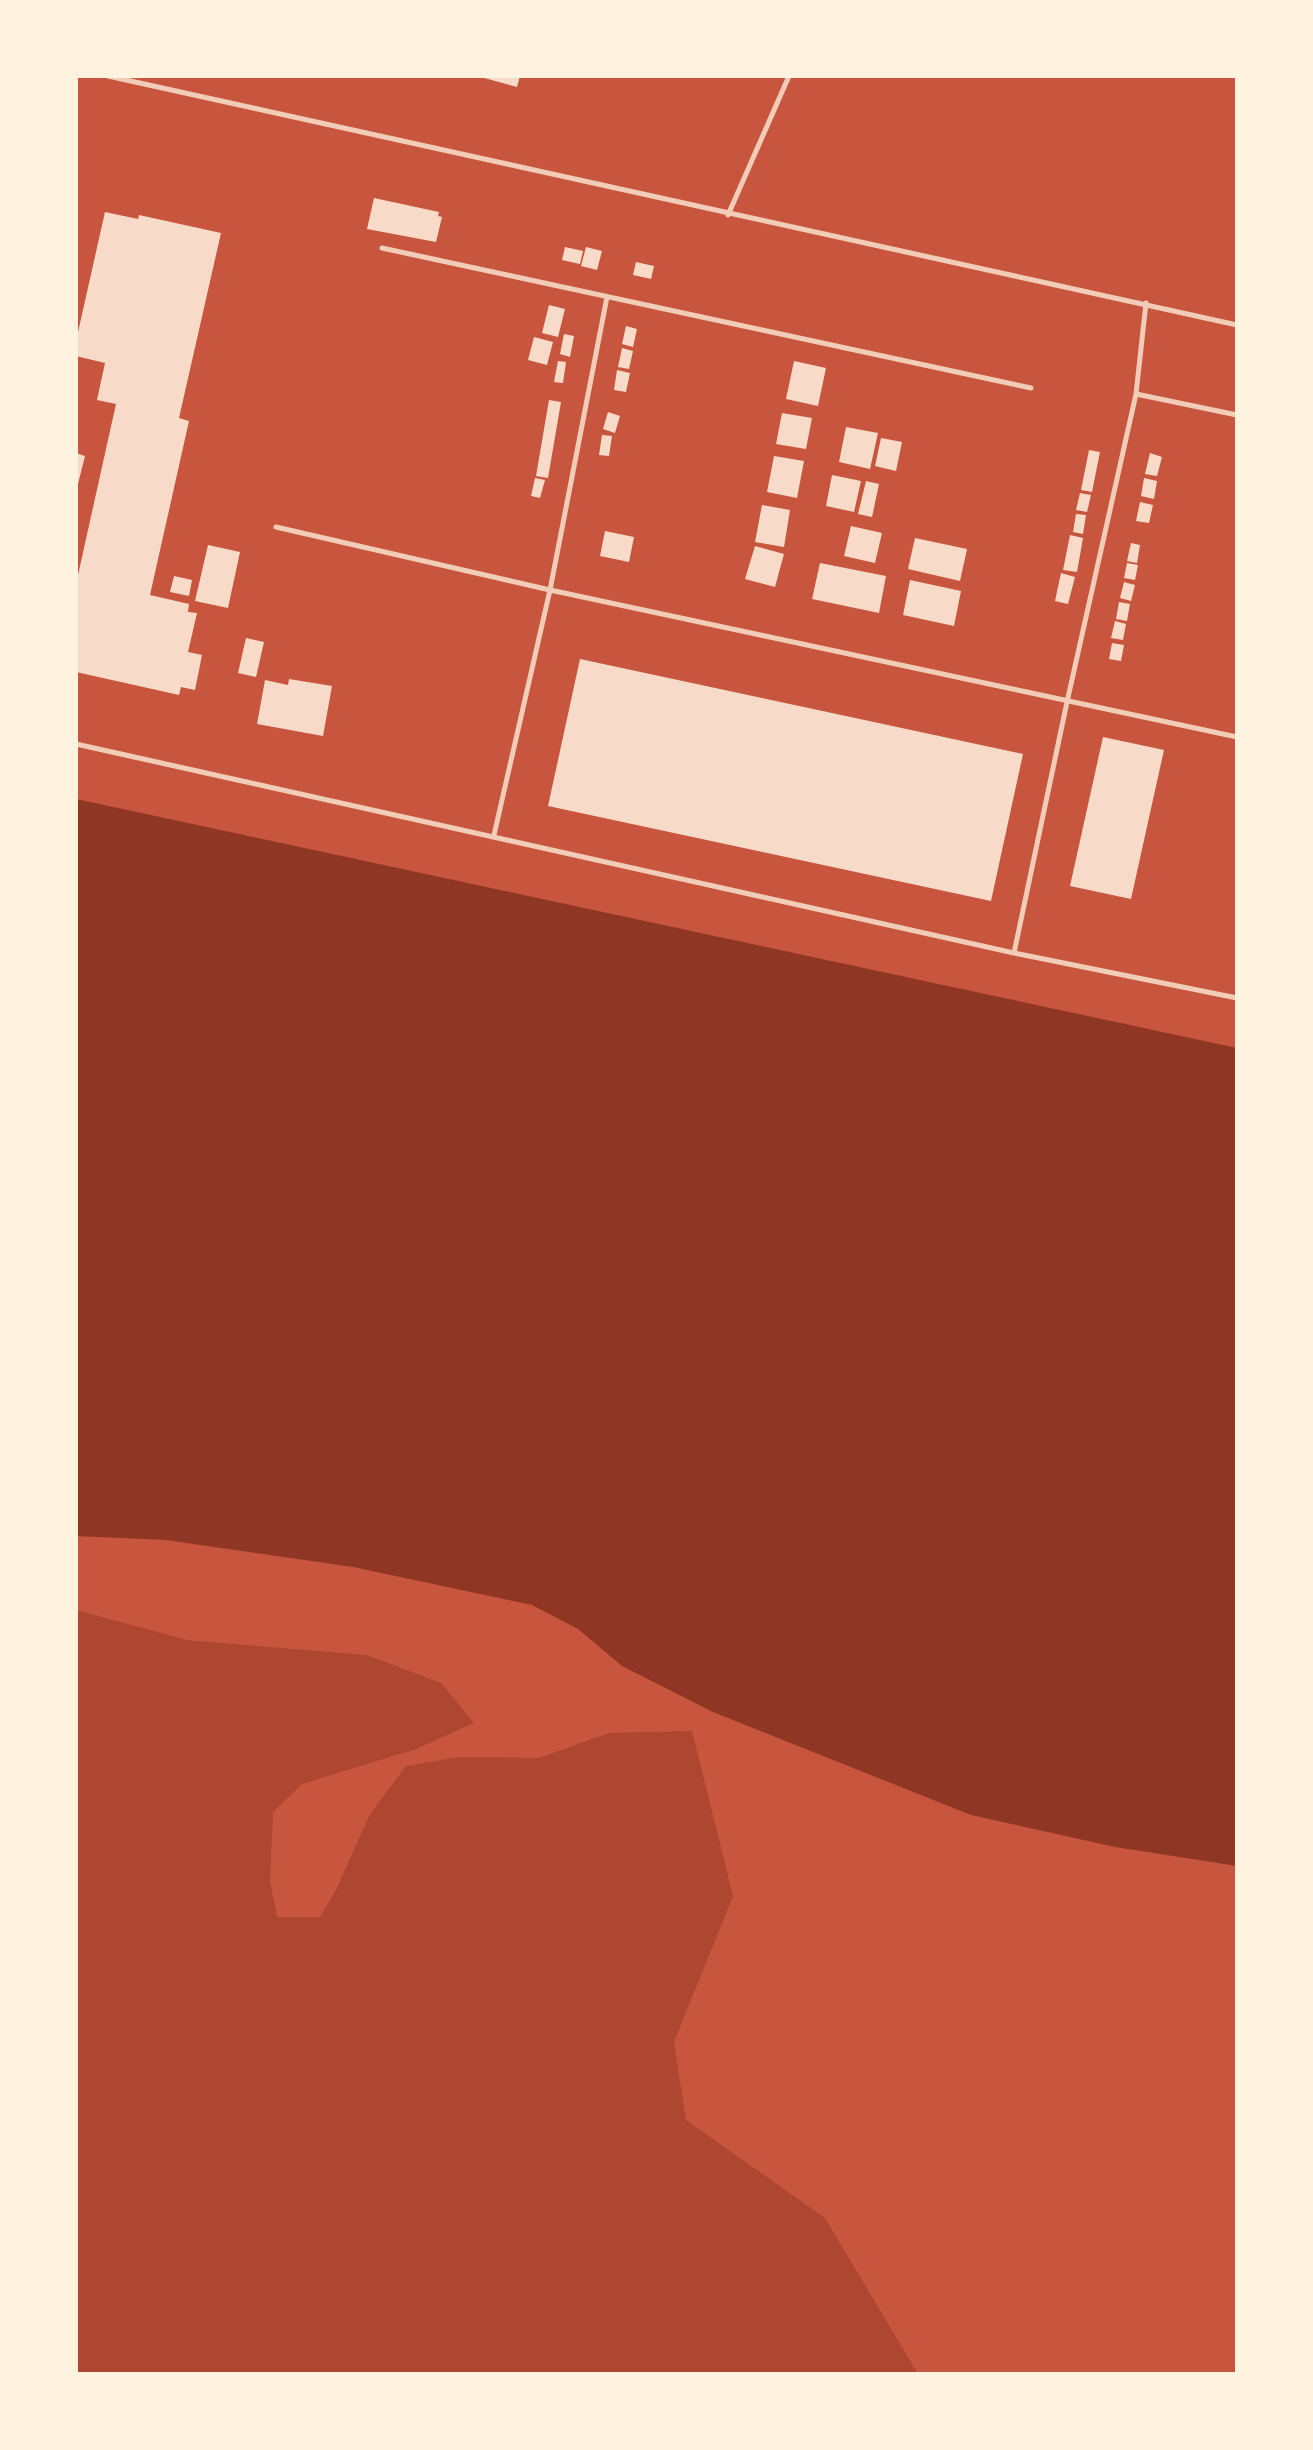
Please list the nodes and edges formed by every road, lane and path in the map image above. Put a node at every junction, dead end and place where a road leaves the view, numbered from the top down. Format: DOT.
graph roads {
  1 [pos="108,76"];
  2 [pos="789,76"];
  3 [pos="728,215"];
  4 [pos="382,248"];
  5 [pos="607,297"];
  6 [pos="1146,303"];
  7 [pos="1237,325"];
  8 [pos="1031,388"];
  9 [pos="1136,394"];
  10 [pos="1237,415"];
  11 [pos="276,527"];
  12 [pos="550,590"];
  13 [pos="1067,702"];
  14 [pos="1237,737"];
  15 [pos="76,744"];
  16 [pos="494,835"];
  17 [pos="1014,953"];
  18 [pos="1237,998"];
  1 -- 3 [label="lane"];
  2 -- 3 [label="lane"];
  3 -- 6 [label="lane"];
  4 -- 5 [label="lane"];
  5 -- 8 [label="lane"];
  5 -- 12 [label="lane"];
  6 -- 7 [label="lane"];
  6 -- 9 [label="lane"];
  9 -- 10 [label="lane"];
  9 -- 13 [label="lane"];
  11 -- 12 [label="lane"];
  12 -- 13 [label="lane"];
  12 -- 16 [label="lane"];
  13 -- 14 [label="lane"];
  13 -- 17 [label="lane"];
  15 -- 16 [label="lane"];
  16 -- 17 [label="lane"];
  17 -- 18 [label="lane"];
}
